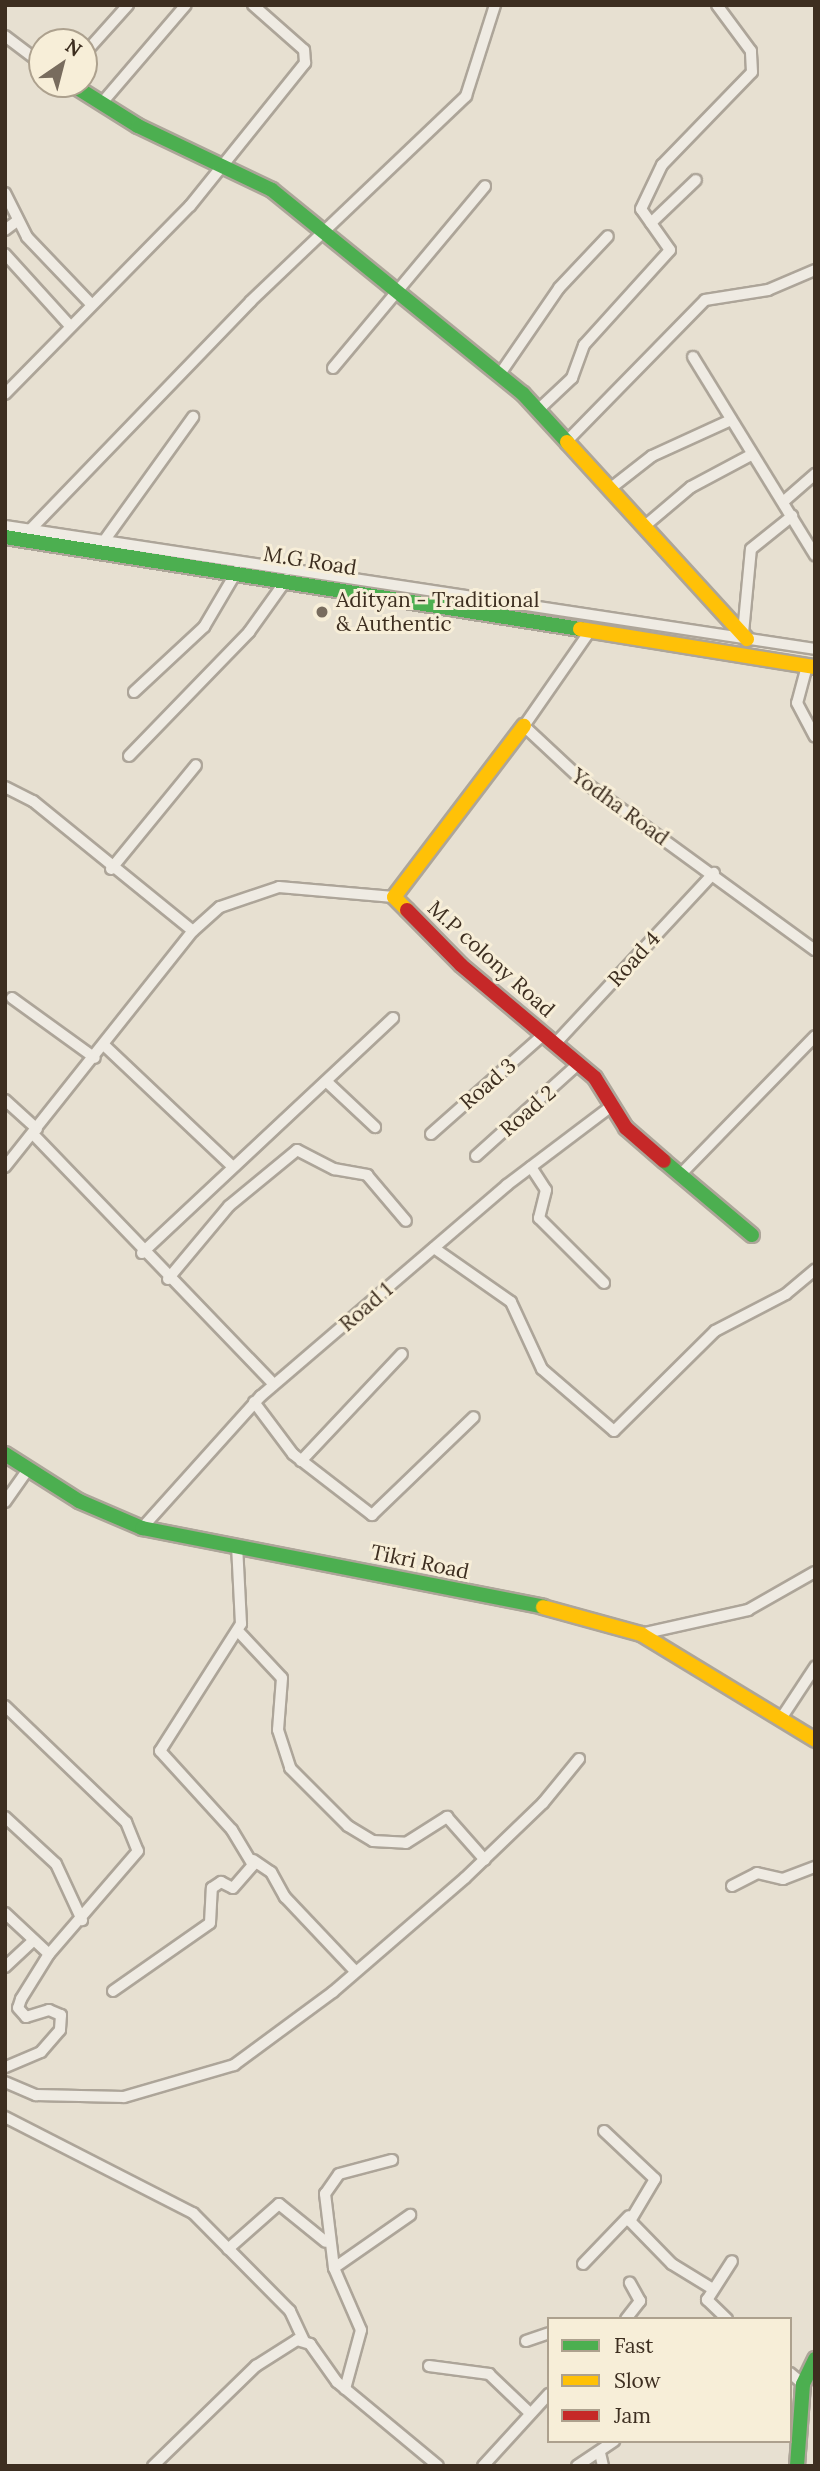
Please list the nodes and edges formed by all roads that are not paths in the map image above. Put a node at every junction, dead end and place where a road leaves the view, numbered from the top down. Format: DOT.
graph roads {
  1 [pos="128,5"];
  2 [pos="186,5"];
  3 [pos="253,5"];
  4 [pos="495,5"];
  5 [pos="716,5"];
  6 [pos="5,36"];
  7 [pos="98,38"];
  8 [pos="28,53"];
  9 [pos="92,98"];
  10 [pos="101,104"];
  11 [pos="219,165"];
  12 [pos="696,180"];
  13 [pos="485,186"];
  14 [pos="5,193"];
  15 [pos="17,221"];
  16 [pos="651,223"];
  17 [pos="5,230"];
  18 [pos="325,231"];
  19 [pos="608,236"];
  20 [pos="5,254"];
  21 [pos="815,270"];
  22 [pos="398,289"];
  23 [pos="91,304"];
  24 [pos="70,326"];
  25 [pos="693,357"];
  26 [pos="332,368"];
  27 [pos="500,374"];
  28 [pos="5,394"];
  29 [pos="538,410"];
  30 [pos="193,417"];
  31 [pos="731,420"];
  32 [pos="567,441"];
  33 [pos="751,455"];
  34 [pos="815,474"];
  35 [pos="611,488"];
  36 [pos="783,502"];
  37 [pos="792,516"];
  38 [pos="646,525"];
  39 [pos="5,526"];
  40 [pos="30,530"];
  41 [pos="5,537"];
  42 [pos="104,541"];
  43 [pos="815,555"];
  44 [pos="201,561"];
  45 [pos="237,571"];
  46 [pos="287,578"];
  47 [pos="590,631"];
  48 [pos="745,636"];
  49 [pos="813,646"];
  50 [pos="811,666"];
  51 [pos="134,692"];
  52 [pos="524,726"];
  53 [pos="815,737"];
  54 [pos="130,756"];
  55 [pos="196,765"];
  56 [pos="5,787"];
  57 [pos="111,869"];
  58 [pos="714,873"];
  59 [pos="394,897"];
  60 [pos="193,931"];
  61 [pos="815,950"];
  62 [pos="12,998"];
  63 [pos="393,1018"];
  64 [pos="815,1035"];
  65 [pos="549,1039"];
  66 [pos="105,1046"];
  67 [pos="94,1058"];
  68 [pos="578,1064"];
  69 [pos="327,1082"];
  70 [pos="5,1100"];
  71 [pos="610,1107"];
  72 [pos="374,1127"];
  73 [pos="35,1132"];
  74 [pos="431,1134"];
  75 [pos="476,1156"];
  76 [pos="231,1165"];
  77 [pos="5,1167"];
  78 [pos="531,1167"];
  79 [pos="680,1175"];
  80 [pos="406,1221"];
  81 [pos="752,1235"];
  82 [pos="434,1248"];
  83 [pos="142,1253"];
  84 [pos="815,1270"];
  85 [pos="168,1279"];
  86 [pos="604,1283"];
  87 [pos="402,1354"];
  88 [pos="274,1384"];
  89 [pos="254,1402"];
  90 [pos="474,1416"];
  91 [pos="5,1454"];
  92 [pos="301,1461"];
  93 [pos="29,1468"];
  94 [pos="5,1502"];
  95 [pos="142,1528"];
  96 [pos="237,1546"];
  97 [pos="815,1572"];
  98 [pos="238,1631"];
  99 [pos="641,1634"];
  100 [pos="815,1667"];
  101 [pos="5,1706"];
  102 [pos="780,1720"];
  103 [pos="815,1740"];
  104 [pos="579,1759"];
  105 [pos="5,1817"];
  106 [pos="253,1860"];
  107 [pos="485,1860"];
  108 [pos="815,1867"];
  109 [pos="732,1886"];
  110 [pos="5,1913"];
  111 [pos="82,1920"];
  112 [pos="33,1941"];
  113 [pos="50,1954"];
  114 [pos="5,1967"];
  115 [pos="355,1971"];
  116 [pos="113,1991"];
  117 [pos="5,2067"];
  118 [pos="5,2082"];
  119 [pos="5,2117"];
  120 [pos="604,2131"];
  121 [pos="392,2160"];
  122 [pos="410,2215"];
  123 [pos="629,2216"];
  124 [pos="327,2242"];
  125 [pos="228,2249"];
  126 [pos="732,2261"];
  127 [pos="583,2263"];
  128 [pos="334,2268"];
  129 [pos="630,2283"];
  130 [pos="711,2288"];
  131 [pos="628,2317"];
  132 [pos="725,2317"];
  133 [pos="547,2334"];
  134 [pos="304,2341"];
  135 [pos="526,2341"];
  136 [pos="815,2359"];
  137 [pos="429,2366"];
  138 [pos="792,2375"];
  139 [pos="803,2384"];
  140 [pos="345,2389"];
  141 [pos="547,2396"];
  142 [pos="530,2413"];
  143 [pos="612,2443"];
  144 [pos="600,2453"];
  145 [pos="153,2466"];
  146 [pos="438,2466"];
  147 [pos="483,2466"];
  148 [pos="577,2466"];
  149 [pos="603,2466"];
  150 [pos="797,2466"];
  1 -- 7 [label="street"];
  2 -- 10 [label="street"];
  3 -- 11 [label="street"];
  4 -- 18 [label="street"];
  5 -- 16 [label="street"];
  6 -- 8 [label="street"];
  9 -- 10 [label="street"];
  10 -- 11 [label="street"];
  11 -- 18 [label="street"];
  11 -- 23 [label="street"];
  12 -- 16 [label="street"];
  13 -- 22 [label="street"];
  14 -- 15 [label="street"];
  15 -- 17 [label="street"];
  15 -- 23 [label="street"];
  16 -- 29 [label="street"];
  18 -- 22 [label="street"];
  18 -- 40 [label="street"];
  19 -- 27 [label="street"];
  20 -- 24 [label="street"];
  21 -- 32 [label="street"];
  22 -- 26 [label="street"];
  22 -- 27 [label="street"];
  23 -- 24 [label="street"];
  24 -- 28 [label="street"];
  25 -- 31 [label="street"];
  27 -- 29 [label="street"];
  29 -- 32 [label="street"];
  30 -- 42 [label="street"];
  31 -- 33 [label="street"];
  31 -- 35 [label="street"];
  32 -- 35 [label="street"];
  33 -- 36 [label="street"];
  33 -- 38 [label="street"];
  34 -- 36 [label="street"];
  35 -- 38 [label="street"];
  36 -- 37 [label="street"];
  37 -- 43 [label="street"];
  37 -- 48 [label="street"];
  38 -- 48 [label="street"];
  39 -- 40 [label="street, M.G Road"];
  40 -- 42 [label="street, M.G Road"];
  41 -- 44 [label="street, M.G Road"];
  42 -- 44 [label="street, M.G Road"];
  44 -- 45 [label="street, M.G Road"];
  44 -- 48 [label="street, M.G Road"];
  45 -- 46 [label="street, M.G Road"];
  45 -- 51 [label="street"];
  46 -- 47 [label="street, M.G Road"];
  46 -- 54 [label="street"];
  47 -- 50 [label="street, M.G Road"];
  47 -- 52 [label="street"];
  48 -- 49 [label="street, M.G Road"];
  50 -- 53 [label="street"];
  52 -- 58 [label="street, Yodha Road"];
  52 -- 59 [label="street"];
  55 -- 57 [label="street"];
  56 -- 57 [label="street"];
  57 -- 60 [label="street"];
  58 -- 61 [label="street, Yodha Road"];
  58 -- 65 [label="street, Road 4"];
  59 -- 60 [label="street"];
  59 -- 65 [label="street, M.P colony Road"];
  60 -- 66 [label="street"];
  62 -- 67 [label="street"];
  63 -- 69 [label="street"];
  64 -- 79 [label="street"];
  65 -- 68 [label="street, M.P colony Road"];
  65 -- 74 [label="street, Road 3"];
  66 -- 67 [label="street"];
  66 -- 76 [label="street"];
  67 -- 73 [label="street"];
  68 -- 71 [label="street, M.P colony Road"];
  68 -- 75 [label="street, Road 2"];
  69 -- 72 [label="street"];
  69 -- 76 [label="street"];
  70 -- 73 [label="street"];
  71 -- 78 [label="street, Road 1"];
  71 -- 79 [label="street, M.P colony Road"];
  73 -- 77 [label="street"];
  73 -- 83 [label="street"];
  76 -- 83 [label="street"];
  78 -- 82 [label="street, Road 1"];
  78 -- 86 [label="street"];
  79 -- 81 [label="street, M.P colony Road"];
  80 -- 85 [label="street"];
  82 -- 84 [label="street"];
  82 -- 88 [label="street, Road 1"];
  83 -- 85 [label="street"];
  85 -- 88 [label="street"];
  87 -- 92 [label="street"];
  88 -- 89 [label="street, Road 1"];
  89 -- 92 [label="street"];
  89 -- 95 [label="street, Road 1"];
  90 -- 92 [label="street"];
  91 -- 93 [label="street, Tikri Road"];
  93 -- 94 [label="street"];
  93 -- 95 [label="street, Tikri Road"];
  95 -- 96 [label="street, Tikri Road"];
  96 -- 98 [label="street"];
  96 -- 99 [label="street, Tikri Road"];
  97 -- 99 [label="street"];
  98 -- 106 [label="street"];
  98 -- 107 [label="street"];
  99 -- 102 [label="street, Tikri Road"];
  100 -- 102 [label="street"];
  101 -- 111 [label="street"];
  102 -- 103 [label="street, Tikri Road"];
  104 -- 107 [label="street"];
  105 -- 111 [label="street"];
  106 -- 115 [label="street"];
  106 -- 116 [label="street"];
  107 -- 115 [label="street"];
  108 -- 109 [label="street"];
  110 -- 112 [label="street"];
  111 -- 113 [label="street"];
  112 -- 113 [label="street"];
  112 -- 114 [label="street"];
  113 -- 117 [label="street"];
  115 -- 118 [label="street"];
  119 -- 125 [label="street"];
  120 -- 123 [label="street"];
  121 -- 124 [label="street"];
  122 -- 128 [label="street"];
  123 -- 127 [label="street"];
  123 -- 130 [label="street"];
  124 -- 125 [label="street"];
  124 -- 128 [label="street"];
  125 -- 134 [label="street"];
  126 -- 130 [label="street"];
  128 -- 140 [label="street"];
  129 -- 131 [label="street"];
  130 -- 132 [label="street"];
  133 -- 135 [label="street"];
  134 -- 140 [label="street"];
  134 -- 145 [label="street"];
  136 -- 139 [label="street"];
  137 -- 142 [label="street"];
  138 -- 139 [label="street"];
  139 -- 150 [label="street"];
  140 -- 146 [label="street"];
  141 -- 142 [label="street"];
  142 -- 147 [label="street"];
  143 -- 144 [label="street"];
  144 -- 148 [label="street"];
  144 -- 149 [label="street"];
}
